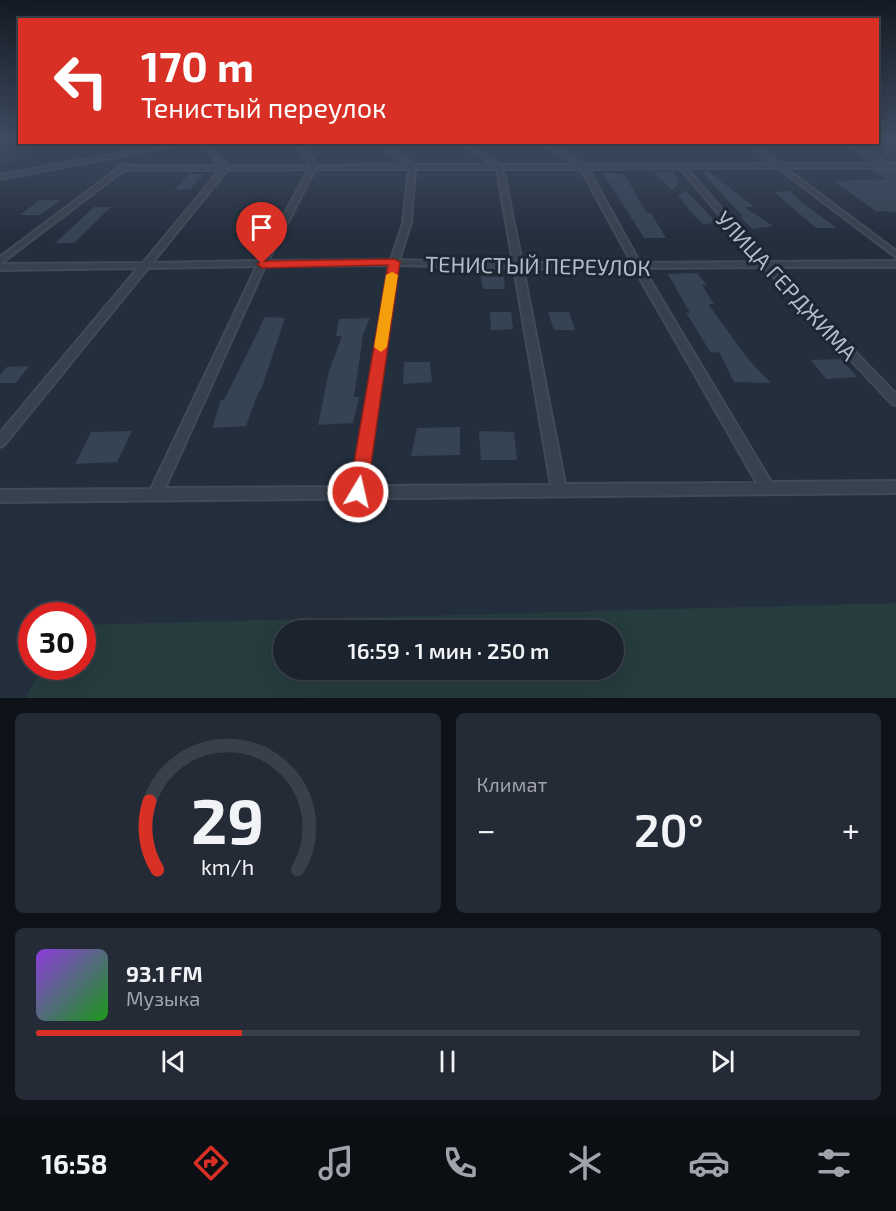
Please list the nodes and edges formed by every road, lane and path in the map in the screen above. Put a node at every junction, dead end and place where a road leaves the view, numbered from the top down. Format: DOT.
graph roads {
  1 [pos="24,173"];
  2 [pos="116,173"];
  3 [pos="221,173"];
  4 [pos="312,173"];
  5 [pos="412,173"];
  6 [pos="501,173"];
  7 [pos="587,173"];
  8 [pos="687,173"];
  9 [pos="786,173"];
  10 [pos="0,177"];
  11 [pos="896,255"];
  12 [pos="0,261"];
  13 [pos="394,262"];
  14 [pos="262,264"];
  15 [pos="896,264"];
  16 [pos="517,266"];
  17 [pos="0,267"];
  18 [pos="142,267"];
  19 [pos="638,267"];
  20 [pos="768,267"];
  21 [pos="896,401"];
  22 [pos="0,442"];
  23 [pos="896,487"];
  24 [pos="768,489"];
  25 [pos="559,490"];
  26 [pos="358,492"];
  27 [pos="155,494"];
  28 [pos="0,496"];
  1 -- 10 [label="street"];
  2 -- 12 [label="street"];
  3 -- 18 [label="street"];
  4 -- 14 [label="street"];
  5 -- 13 [label="street"];
  6 -- 16 [label="street"];
  7 -- 19 [label="street"];
  8 -- 20 [label="street, УЛИЦА ГЕРДЖИМА"];
  9 -- 11 [label="street"];
  13 -- 14 [label="street, ТЕНИСТЫЙ ПЕРЕУЛОК"];
  13 -- 16 [label="street, ТЕНИСТЫЙ ПЕРЕУЛОК"];
  13 -- 26 [label="street"];
  14 -- 18 [label="street, ТЕНИСТЫЙ ПЕРЕУЛОК"];
  14 -- 27 [label="street"];
  15 -- 20 [label="street, ТЕНИСТЫЙ ПЕРЕУЛОК"];
  16 -- 19 [label="street, ТЕНИСТЫЙ ПЕРЕУЛОК"];
  16 -- 25 [label="street"];
  17 -- 18 [label="street, ТЕНИСТЫЙ ПЕРЕУЛОК"];
  18 -- 22 [label="street"];
  19 -- 20 [label="street, ТЕНИСТЫЙ ПЕРЕУЛОК"];
  19 -- 24 [label="street"];
  20 -- 21 [label="street, УЛИЦА ГЕРДЖИМА"];
  23 -- 24 [label="street"];
  24 -- 25 [label="street"];
  25 -- 26 [label="street"];
  26 -- 27 [label="street"];
  27 -- 28 [label="street"];
}
